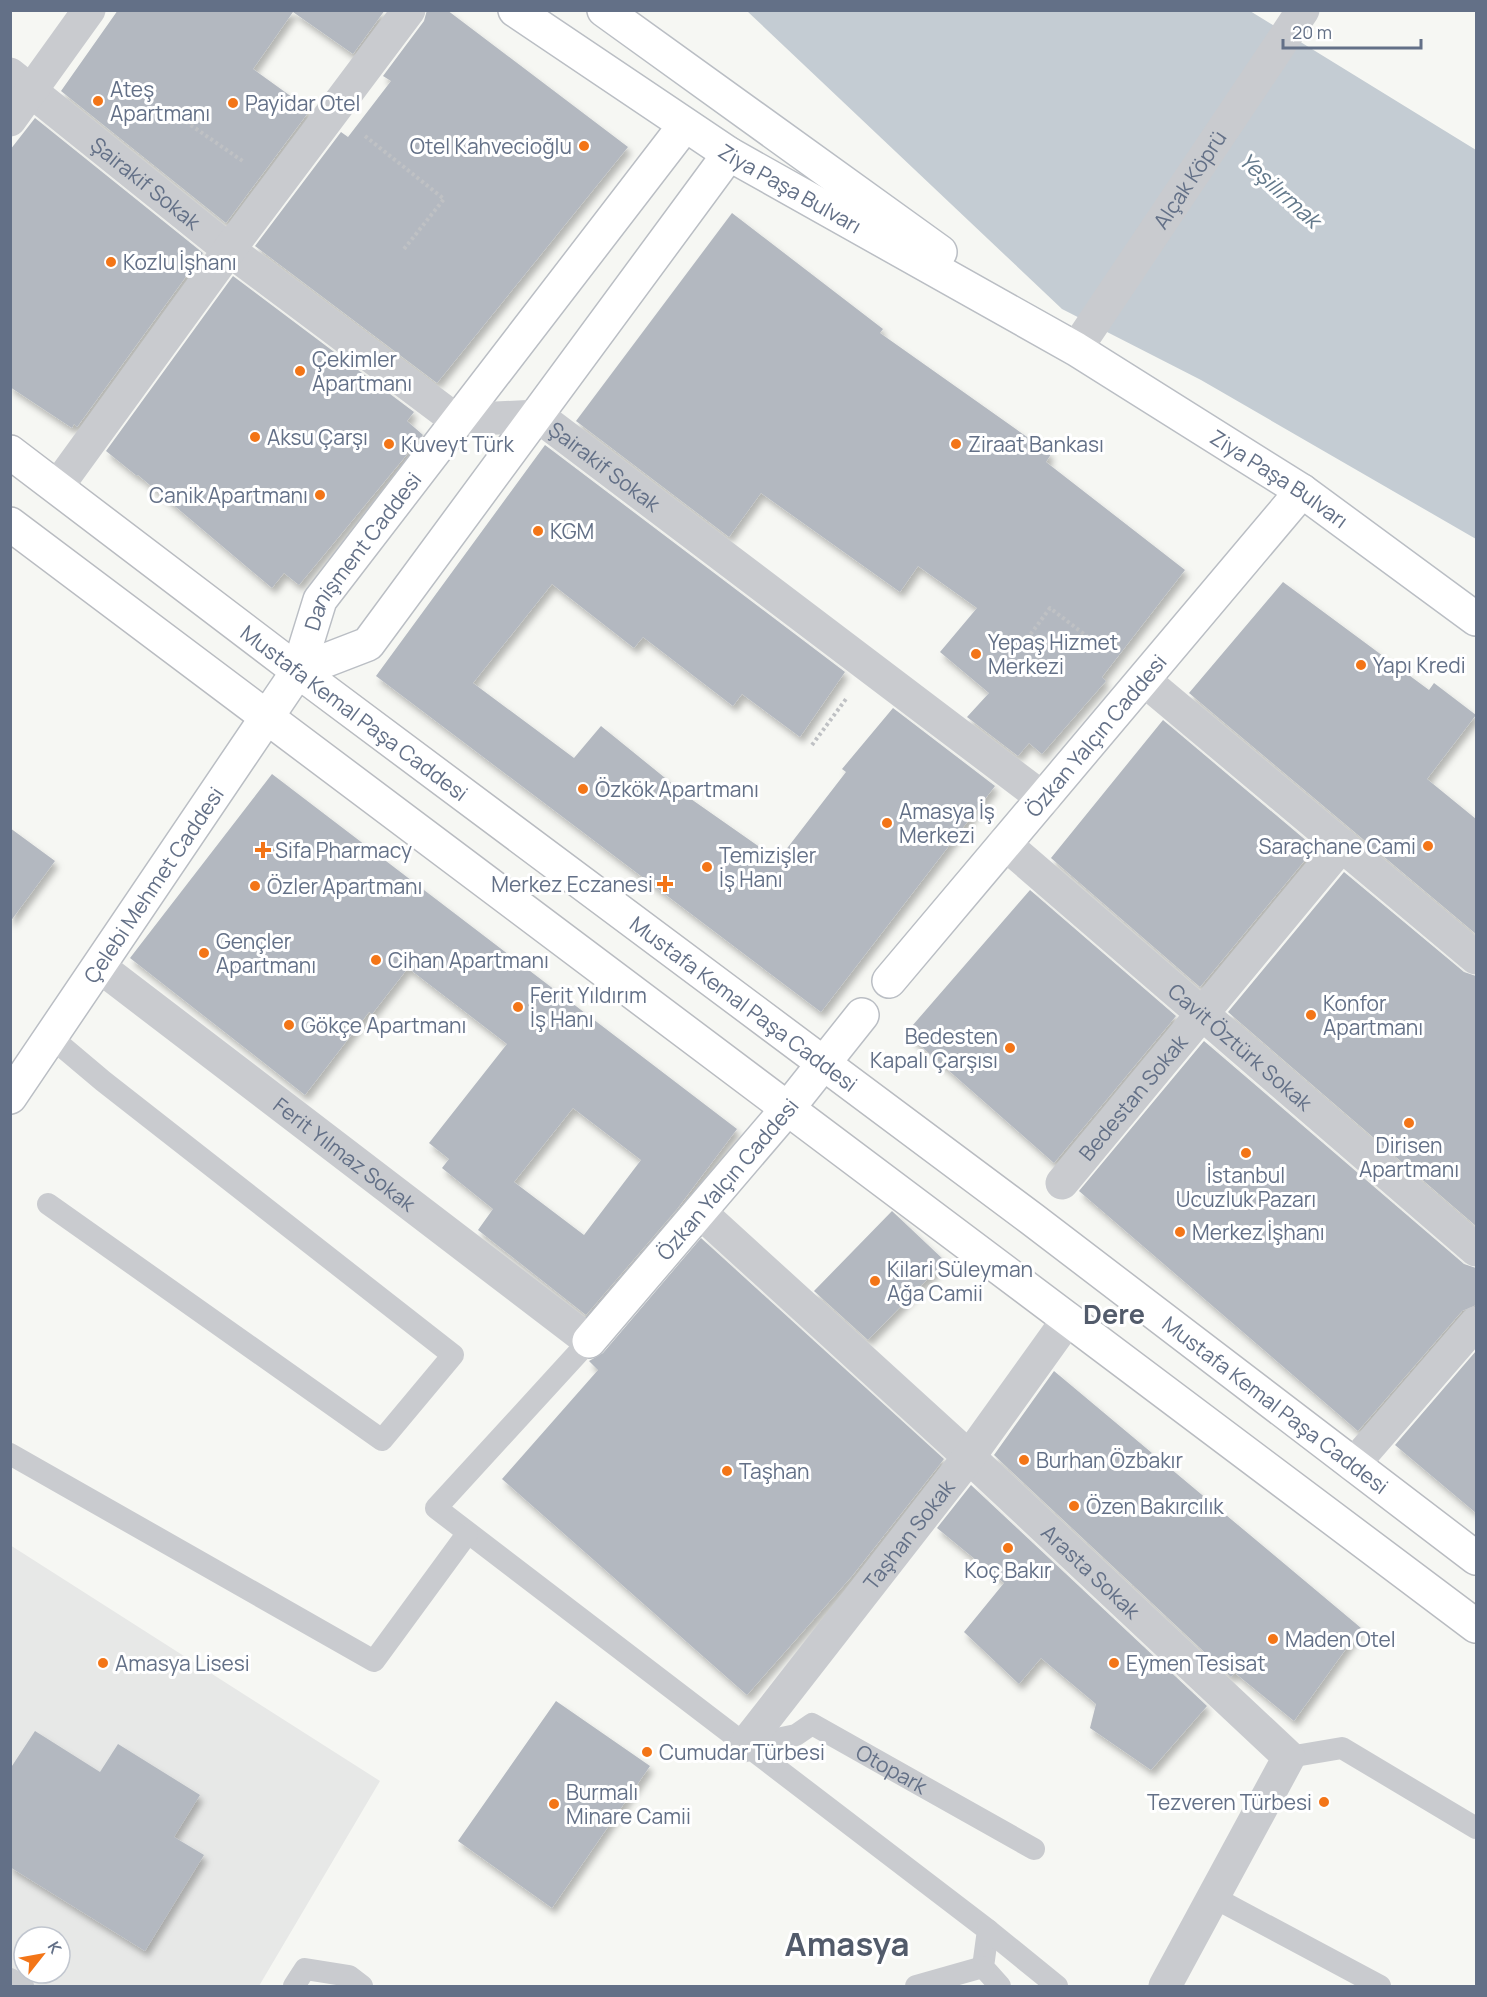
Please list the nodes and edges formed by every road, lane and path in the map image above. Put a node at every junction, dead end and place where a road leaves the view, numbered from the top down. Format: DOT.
graph roads {
  1 [pos="89,10"];
  2 [pos="409,10"];
  3 [pos="515,10"];
  4 [pos="604,10"];
  5 [pos="1303,10"];
  6 [pos="21,83"];
  7 [pos="166,108"];
  8 [pos="334,111"];
  9 [pos="10,120"];
  10 [pos="685,125"];
  11 [pos="729,154"];
  12 [pos="278,186"];
  13 [pos="404,249"];
  14 [pos="229,250"];
  15 [pos="1076,349"];
  16 [pos="538,416"];
  17 [pos="456,420"];
  18 [pos="10,452"];
  19 [pos="57,487"];
  20 [pos="1302,491"];
  21 [pos="10,524"];
  22 [pos="1476,620"];
  23 [pos="1027,639"];
  24 [pos="869,666"];
  25 [pos="298,671"];
  26 [pos="1144,680"];
  27 [pos="269,718"];
  28 [pos="812,745"];
  29 [pos="1044,799"];
  30 [pos="1004,843"];
  31 [pos="1342,845"];
  32 [pos="1476,958"];
  33 [pos="100,968"];
  34 [pos="889,981"];
  35 [pos="1203,1013"];
  36 [pos="862,1015"];
  37 [pos="52,1038"];
  38 [pos="822,1062"];
  39 [pos="10,1097"];
  40 [pos="788,1108"];
  41 [pos="1062,1183"];
  42 [pos="48,1204"];
  43 [pos="700,1212"];
  44 [pos="1476,1250"];
  45 [pos="1068,1319"];
  46 [pos="1476,1323"];
  47 [pos="589,1341"];
  48 [pos="10,1454"];
  49 [pos="969,1456"];
  50 [pos="1353,1465"];
  51 [pos="467,1534"];
  52 [pos="1476,1558"];
  53 [pos="1476,1626"];
  54 [pos="744,1746"];
  55 [pos="1289,1757"];
  56 [pos="1476,1828"];
  57 [pos="1034,1849"];
  58 [pos="1215,1898"];
  59 [pos="988,1930"];
  60 [pos="983,1967"];
  61 [pos="10,1979"];
  62 [pos="23,1986"];
  63 [pos="294,1986"];
  64 [pos="362,1986"];
  65 [pos="916,1986"];
  66 [pos="1000,1986"];
  67 [pos="1057,1986"];
  68 [pos="1165,1986"];
  69 [pos="1380,1986"];
  1 -- 6 [label="street"];
  2 -- 8 [label="street"];
  3 -- 10 [label="street, Ziya Paşa Bulvarı"];
  4 -- 15 [label="street, Ziya Paşa Bulvarı"];
  5 -- 15 [label="street, Alçak Köprü"];
  6 -- 9 [label="street"];
  6 -- 14 [label="street, Şairakif Sokak"];
  7 -- 12 [label="path"];
  8 -- 12 [label="street"];
  8 -- 13 [label="path"];
  10 -- 11 [label="street, Ziya Paşa Bulvarı"];
  10 -- 17 [label="street, Danişment Caddesi"];
  11 -- 15 [label="street, Ziya Paşa Bulvarı"];
  11 -- 16 [label="street, Danişment Caddesi"];
  12 -- 14 [label="street"];
  14 -- 17 [label="street, Şairakif Sokak"];
  14 -- 19 [label="street"];
  15 -- 20 [label="street, Ziya Paşa Bulvarı"];
  16 -- 17 [label="street, Şairakif Sokak"];
  16 -- 24 [label="street, Şairakif Sokak"];
  16 -- 25 [label="street, Danişment Caddesi"];
  17 -- 25 [label="street, Danişment Caddesi"];
  18 -- 19 [label="street, Mustafa Kemal Paşa Caddesi"];
  19 -- 25 [label="street, Mustafa Kemal Paşa Caddesi"];
  20 -- 22 [label="street, Ziya Paşa Bulvarı"];
  20 -- 26 [label="street, Özkan Yalçın Caddesi"];
  21 -- 27 [label="street"];
  23 -- 26 [label="path"];
  24 -- 28 [label="path"];
  24 -- 29 [label="street, Şairakif Sokak"];
  25 -- 27 [label="street, Çelebi Mehmet Caddesi"];
  25 -- 38 [label="street, Mustafa Kemal Paşa Caddesi"];
  26 -- 29 [label="street, Özkan Yalçın Caddesi"];
  26 -- 31 [label="street"];
  27 -- 33 [label="street, Çelebi Mehmet Caddesi"];
  27 -- 40 [label="street"];
  29 -- 30 [label="street, Özkan Yalçın Caddesi"];
  30 -- 34 [label="street, Özkan Yalçın Caddesi"];
  30 -- 35 [label="street, Cavit Öztürk Sokak"];
  31 -- 32 [label="street"];
  31 -- 35 [label="street, Bedestan Sokak"];
  33 -- 37 [label="street, Çelebi Mehmet Caddesi"];
  33 -- 47 [label="street, Ferit Yılmaz Sokak"];
  35 -- 41 [label="street, Bedestan Sokak"];
  35 -- 44 [label="street, Cavit Öztürk Sokak"];
  36 -- 38 [label="street, Özkan Yalçın Caddesi"];
  37 -- 39 [label="street, Çelebi Mehmet Caddesi"];
  37 -- 42 [label="lane"];
  38 -- 40 [label="street, Özkan Yalçın Caddesi"];
  38 -- 50 [label="street, Mustafa Kemal Paşa Caddesi"];
  40 -- 43 [label="street, Özkan Yalçın Caddesi"];
  40 -- 45 [label="street"];
  43 -- 47 [label="street, Özkan Yalçın Caddesi"];
  43 -- 49 [label="street, Arasta Sokak"];
  45 -- 49 [label="street, Taşhan Sokak"];
  45 -- 53 [label="street"];
  46 -- 50 [label="street"];
  47 -- 51 [label="lane"];
  48 -- 51 [label="lane"];
  49 -- 54 [label="street, Taşhan Sokak"];
  49 -- 55 [label="street, Arasta Sokak"];
  50 -- 52 [label="street, Mustafa Kemal Paşa Caddesi"];
  51 -- 54 [label="lane"];
  54 -- 57 [label="lane, Otopark"];
  54 -- 59 [label="lane"];
  55 -- 56 [label="lane"];
  55 -- 58 [label="street"];
  58 -- 68 [label="street"];
  58 -- 69 [label="lane"];
  59 -- 60 [label="lane"];
  59 -- 67 [label="lane"];
  60 -- 65 [label="lane"];
  60 -- 66 [label="lane"];
  61 -- 62 [label="lane"];
  63 -- 64 [label="lane"];
}
